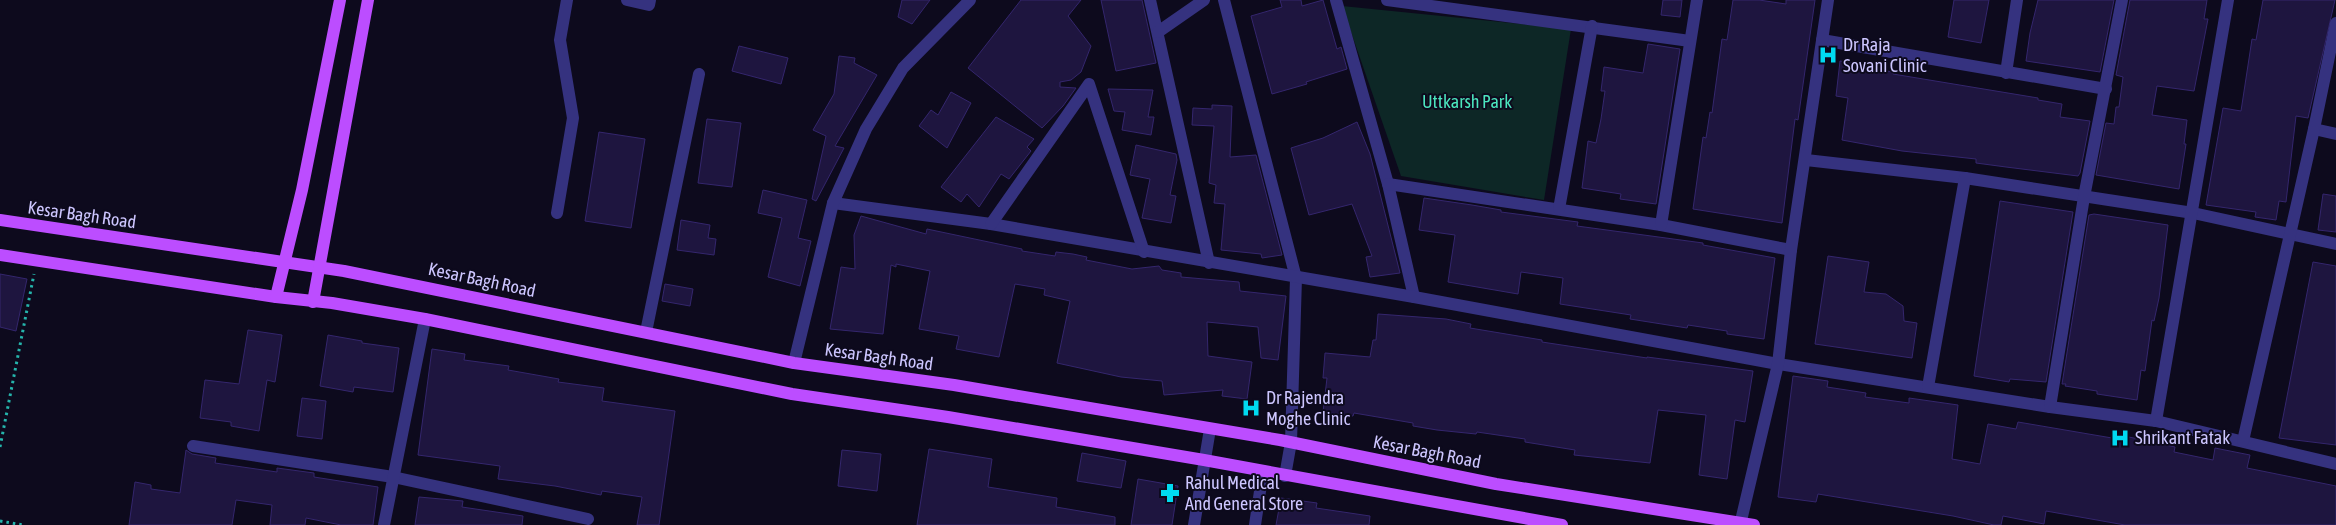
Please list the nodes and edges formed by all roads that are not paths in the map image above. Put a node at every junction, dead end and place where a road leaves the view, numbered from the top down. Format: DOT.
graph roads {
  1 [pos="340,0"];
  2 [pos="368,0"];
  3 [pos="567,0"];
  4 [pos="627,0"];
  5 [pos="650,0"];
  6 [pos="970,0"];
  7 [pos="1150,0"];
  8 [pos="1204,0"];
  9 [pos="1224,0"];
  10 [pos="1336,0"];
  11 [pos="1387,0"];
  12 [pos="1697,0"];
  13 [pos="1828,0"];
  14 [pos="2017,0"];
  15 [pos="2122,0"];
  16 [pos="2228,0"];
  17 [pos="2336,23"];
  18 [pos="1592,26"];
  19 [pos="1158,32"];
  20 [pos="1822,40"];
  21 [pos="1690,41"];
  22 [pos="2006,73"];
  23 [pos="699,74"];
  24 [pos="2106,89"];
  25 [pos="2314,129"];
  26 [pos="2336,134"];
  27 [pos="1806,160"];
  28 [pos="1965,178"];
  29 [pos="1388,184"];
  30 [pos="2084,197"];
  31 [pos="833,203"];
  32 [pos="1559,209"];
  33 [pos="2193,213"];
  34 [pos="557,214"];
  35 [pos="0,220"];
  36 [pos="991,224"];
  37 [pos="1661,225"];
  38 [pos="2289,232"];
  39 [pos="2336,244"];
  40 [pos="1791,250"];
  41 [pos="1144,252"];
  42 [pos="0,255"];
  43 [pos="283,262"];
  44 [pos="1209,263"];
  45 [pos="319,266"];
  46 [pos="1296,278"];
  47 [pos="276,297"];
  48 [pos="1414,297"];
  49 [pos="313,302"];
  50 [pos="425,319"];
  51 [pos="646,332"];
  52 [pos="794,363"];
  53 [pos="1778,364"];
  54 [pos="1928,387"];
  55 [pos="2050,407"];
  56 [pos="2156,421"];
  57 [pos="1210,429"];
  58 [pos="2242,441"];
  59 [pos="1291,442"];
  60 [pos="193,446"];
  61 [pos="1204,460"];
  62 [pos="2336,464"];
  63 [pos="1263,471"];
  64 [pos="1285,476"];
  65 [pos="393,477"];
  66 [pos="588,519"];
  67 [pos="1502,520"];
  68 [pos="1740,524"];
  69 [pos="384,525"];
  70 [pos="1194,525"];
  71 [pos="1255,525"];
  72 [pos="1562,525"];
  73 [pos="1754,525"];
  1 -- 43 [label="main road"];
  2 -- 45 [label="main road"];
  3 -- 34 [label="street"];
  4 -- 5 [label="street"];
  6 -- 31 [label="street"];
  7 -- 19 [label="street"];
  8 -- 19 [label="street"];
  9 -- 46 [label="street"];
  10 -- 29 [label="street"];
  11 -- 18 [label="street"];
  12 -- 21 [label="street"];
  13 -- 20 [label="street"];
  14 -- 22 [label="street"];
  15 -- 24 [label="street"];
  16 -- 33 [label="street"];
  17 -- 25 [label="street"];
  18 -- 21 [label="street"];
  18 -- 32 [label="street"];
  19 -- 44 [label="street"];
  20 -- 22 [label="street"];
  20 -- 27 [label="street"];
  21 -- 37 [label="street"];
  22 -- 24 [label="street"];
  23 -- 51 [label="street"];
  24 -- 30 [label="street"];
  25 -- 26 [label="street"];
  25 -- 38 [label="street"];
  27 -- 28 [label="street"];
  27 -- 40 [label="street"];
  28 -- 30 [label="street"];
  28 -- 54 [label="street"];
  29 -- 32 [label="street"];
  29 -- 48 [label="street"];
  30 -- 33 [label="street"];
  30 -- 55 [label="street"];
  31 -- 36 [label="street"];
  31 -- 52 [label="street"];
  32 -- 37 [label="street"];
  33 -- 38 [label="street"];
  33 -- 56 [label="street"];
  35 -- 43 [label="main road, Kesar Bagh Road"];
  36 -- 41 [label="street"];
  36 -- 41 [label="street"];
  37 -- 40 [label="street"];
  38 -- 39 [label="street"];
  38 -- 58 [label="street"];
  40 -- 53 [label="street"];
  41 -- 44 [label="street"];
  42 -- 47 [label="main road"];
  43 -- 45 [label="main road, Kesar Bagh Road"];
  43 -- 47 [label="main road"];
  44 -- 46 [label="street"];
  45 -- 49 [label="main road"];
  45 -- 51 [label="main road, Kesar Bagh Road"];
  46 -- 48 [label="street"];
  46 -- 59 [label="street"];
  47 -- 49 [label="main road"];
  48 -- 53 [label="street"];
  49 -- 50 [label="main road"];
  50 -- 61 [label="main road"];
  50 -- 65 [label="street"];
  51 -- 52 [label="main road, Kesar Bagh Road"];
  52 -- 57 [label="main road, Kesar Bagh Road"];
  53 -- 54 [label="street"];
  53 -- 68 [label="street"];
  54 -- 55 [label="street"];
  55 -- 56 [label="street"];
  56 -- 58 [label="street"];
  57 -- 59 [label="main road, Kesar Bagh Road"];
  57 -- 61 [label="street"];
  58 -- 62 [label="street"];
  59 -- 64 [label="street"];
  59 -- 68 [label="main road, Kesar Bagh Road"];
  60 -- 65 [label="street"];
  61 -- 63 [label="main road"];
  61 -- 70 [label="street"];
  63 -- 64 [label="main road"];
  63 -- 71 [label="street"];
  64 -- 67 [label="main road"];
  65 -- 66 [label="street"];
  65 -- 69 [label="street"];
  67 -- 72 [label="main road"];
  68 -- 73 [label="main road, Kesar Bagh Road"];
}
